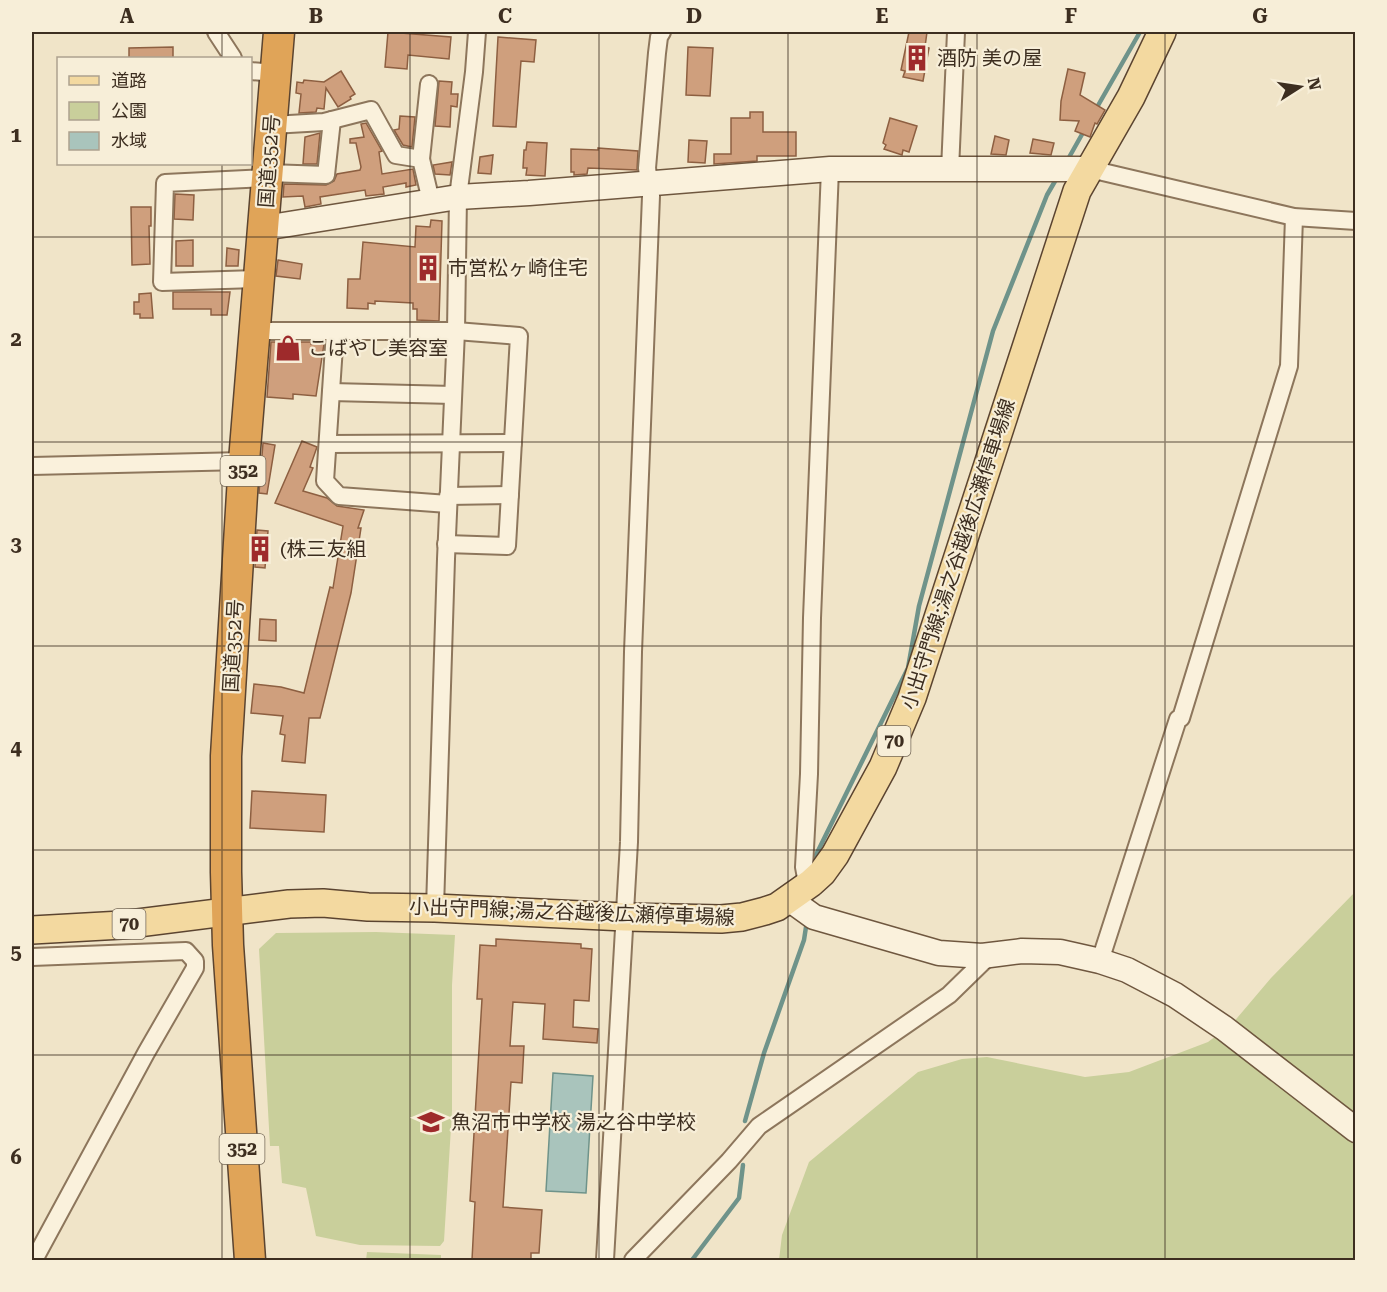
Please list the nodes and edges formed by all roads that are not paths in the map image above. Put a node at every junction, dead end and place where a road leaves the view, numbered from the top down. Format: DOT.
graph roads {
  1 [pos="216,32"];
  2 [pos="279,32"];
  3 [pos="477,32"];
  4 [pos="662,32"];
  5 [pos="956,32"];
  6 [pos="1162,32"];
  7 [pos="232,57"];
  8 [pos="263,72"];
  9 [pos="429,84"];
  10 [pos="332,120"];
  11 [pos="272,125"];
  12 [pos="421,159"];
  13 [pos="830,169"];
  14 [pos="1090,169"];
  15 [pos="950,170"];
  16 [pos="268,176"];
  17 [pos="649,183"];
  18 [pos="459,196"];
  19 [pos="431,201"];
  20 [pos="1294,217"];
  21 [pos="1356,221"];
  22 [pos="264,228"];
  23 [pos="259,279"];
  24 [pos="254,331"];
  25 [pos="335,331"];
  26 [pos="456,331"];
  27 [pos="331,392"];
  28 [pos="453,395"];
  29 [pos="451,443"];
  30 [pos="513,443"];
  31 [pos="328,444"];
  32 [pos="244,461"];
  33 [pos="32,466"];
  34 [pos="510,495"];
  35 [pos="448,500"];
  36 [pos="446,544"];
  37 [pos="811,883"];
  38 [pos="789,899"];
  39 [pos="435,908"];
  40 [pos="226,911"];
  41 [pos="625,917"];
  42 [pos="32,930"];
  43 [pos="990,955"];
  44 [pos="32,957"];
  45 [pos="1100,961"];
  46 [pos="1356,1130"];
  47 [pos="34,1260"];
  48 [pos="250,1260"];
  49 [pos="605,1260"];
  50 [pos="633,1260"];
  1 -- 7 [label="street"];
  2 -- 8 [label="highway, 国道352号 / 352"];
  3 -- 18 [label="street"];
  4 -- 17 [label="street"];
  5 -- 15 [label="street"];
  6 -- 14 [label="main road, 小出守門線;湯之谷越後広瀬停車場線 / 70"];
  8 -- 11 [label="highway, 国道352号 / 352"];
  9 -- 12 [label="street"];
  10 -- 11 [label="street"];
  10 -- 12 [label="street"];
  10 -- 16 [label="street"];
  11 -- 16 [label="highway, 国道352号 / 352"];
  12 -- 19 [label="street"];
  13 -- 15 [label="street"];
  13 -- 17 [label="street"];
  13 -- 37 [label="street"];
  14 -- 15 [label="street"];
  14 -- 20 [label="street"];
  14 -- 37 [label="main road, 小出守門線;湯之谷越後広瀬停車場線 / 70"];
  16 -- 22 [label="highway, 国道352号 / 352"];
  16 -- 23 [label="street"];
  17 -- 18 [label="street"];
  17 -- 41 [label="street"];
  18 -- 19 [label="street"];
  18 -- 26 [label="street"];
  19 -- 22 [label="street"];
  20 -- 21 [label="street"];
  20 -- 45 [label="street"];
  22 -- 23 [label="highway, 国道352号 / 352"];
  23 -- 24 [label="highway, 国道352号 / 352"];
  24 -- 25 [label="street"];
  24 -- 32 [label="highway, 国道352号 / 352"];
  25 -- 26 [label="street"];
  25 -- 27 [label="street"];
  26 -- 28 [label="street"];
  26 -- 30 [label="street"];
  27 -- 28 [label="street"];
  27 -- 31 [label="street"];
  28 -- 29 [label="street"];
  29 -- 30 [label="street"];
  29 -- 31 [label="street"];
  29 -- 35 [label="street"];
  30 -- 34 [label="street"];
  31 -- 35 [label="street"];
  32 -- 33 [label="street"];
  32 -- 40 [label="highway, 国道352号 / 352"];
  34 -- 35 [label="street"];
  34 -- 36 [label="street"];
  35 -- 36 [label="street"];
  36 -- 39 [label="street"];
  37 -- 38 [label="main road, 小出守門線;湯之谷越後広瀬停車場線 / 70"];
  38 -- 41 [label="main road, 小出守門線;湯之谷越後広瀬停車場線 / 70"];
  38 -- 43 [label="street"];
  39 -- 40 [label="main road, 小出守門線;湯之谷越後広瀬停車場線 / 70"];
  39 -- 41 [label="main road, 小出守門線;湯之谷越後広瀬停車場線 / 70"];
  40 -- 42 [label="main road, 70"];
  40 -- 48 [label="highway, 国道352号 / 352"];
  41 -- 49 [label="street"];
  43 -- 45 [label="street"];
  43 -- 50 [label="street"];
  44 -- 47 [label="street"];
  45 -- 46 [label="street"];
}
